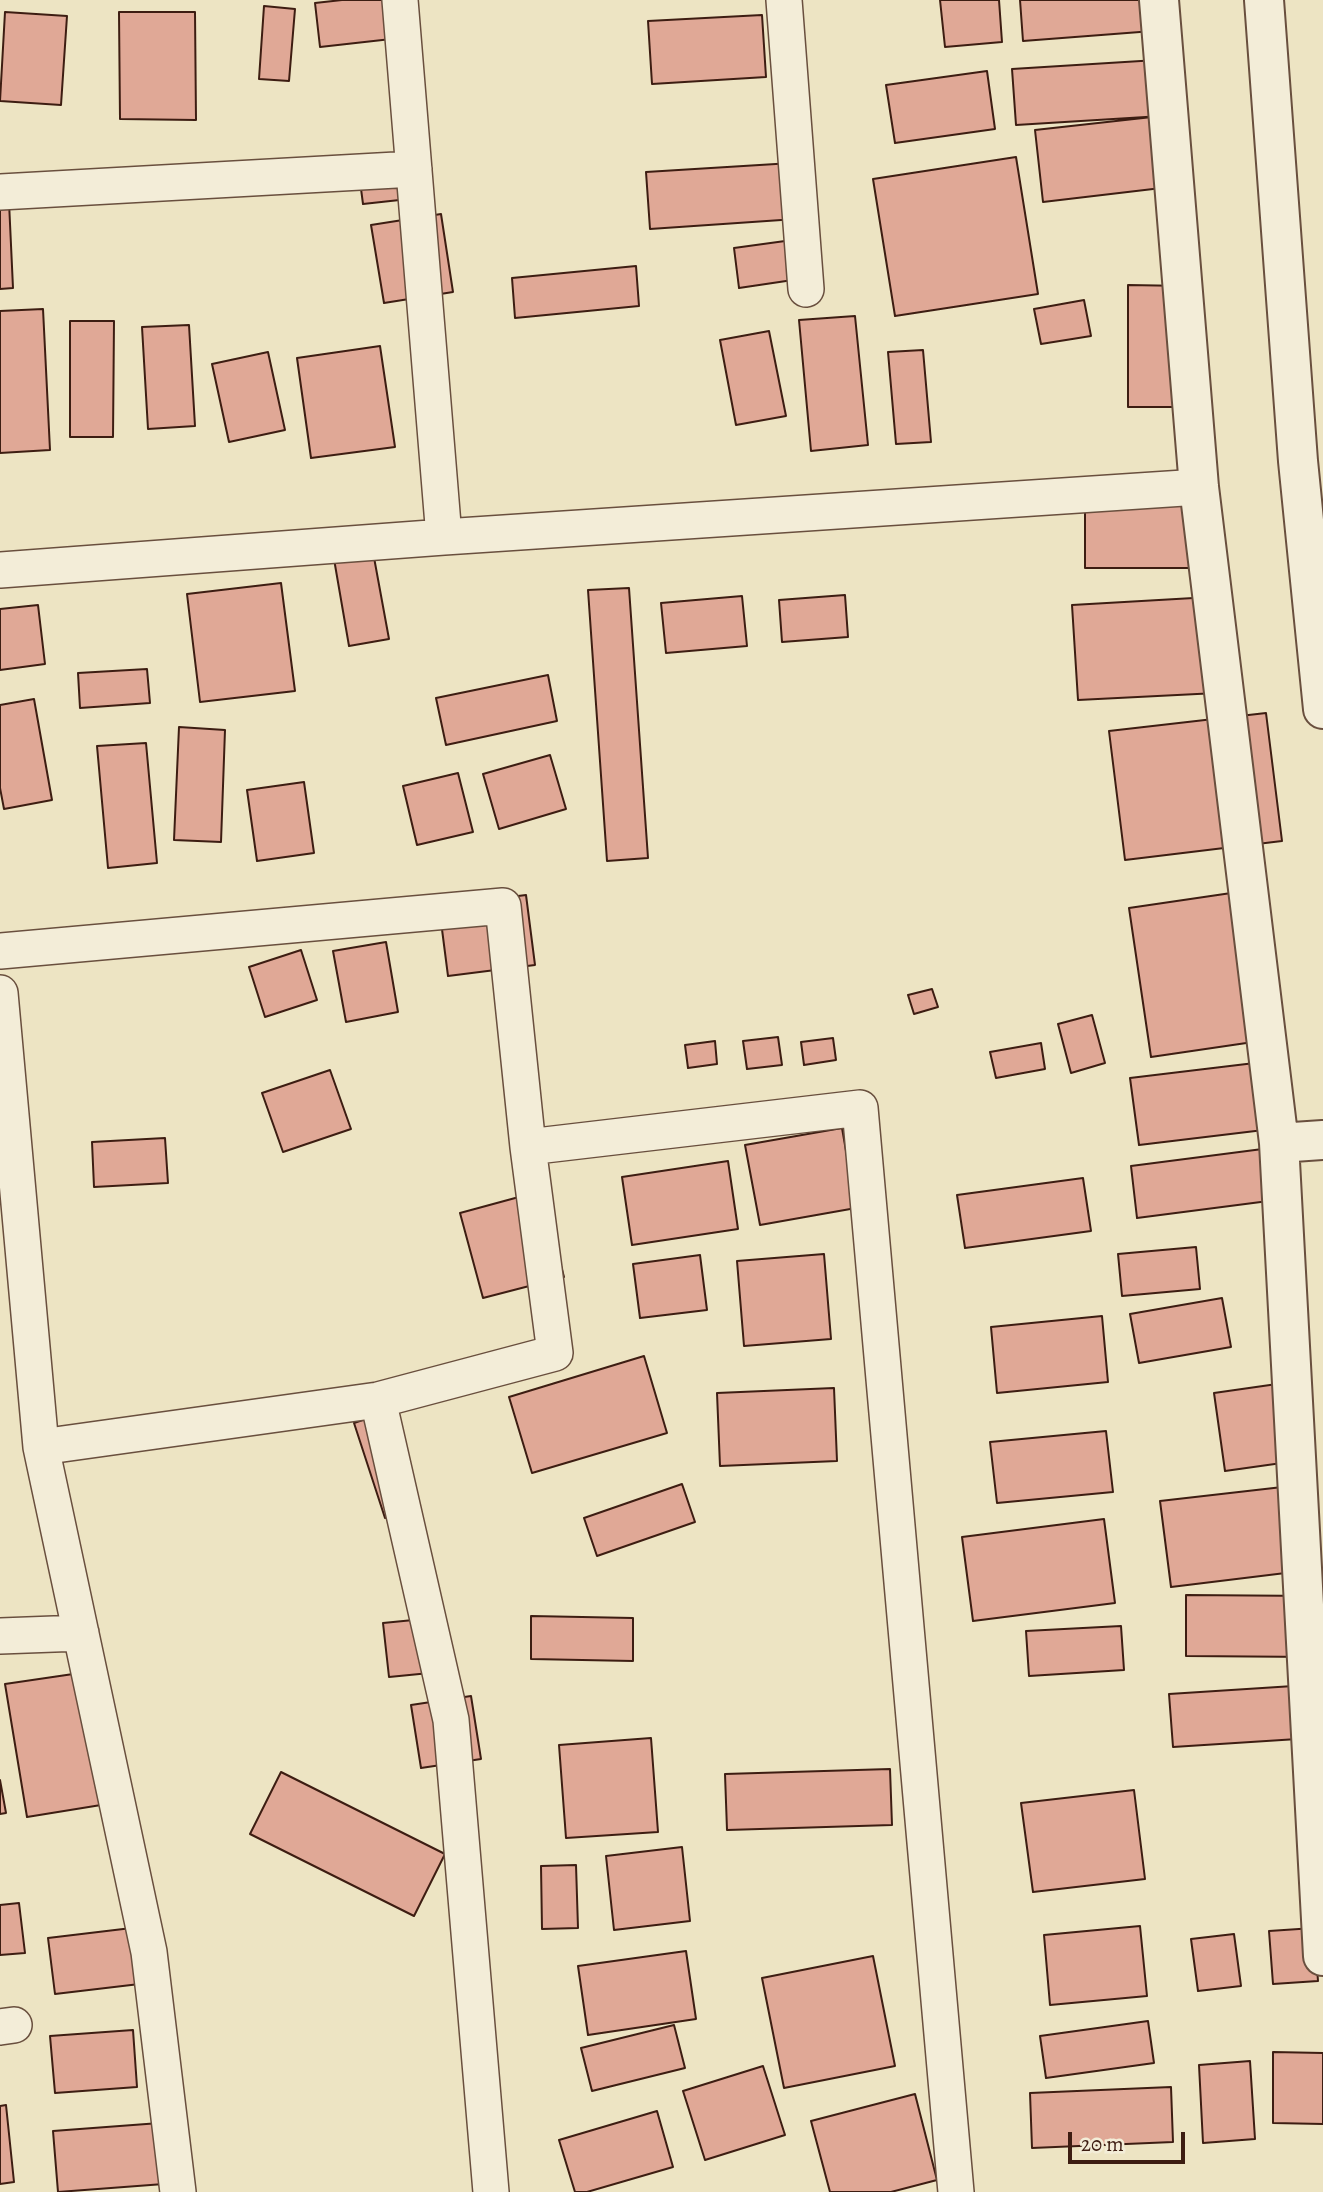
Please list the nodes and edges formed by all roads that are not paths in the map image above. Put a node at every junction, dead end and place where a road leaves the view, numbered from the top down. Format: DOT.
graph roads {
  1 [pos="400,0"];
  2 [pos="784,0"];
  3 [pos="1159,0"];
  4 [pos="1264,0"];
  5 [pos="414,169"];
  6 [pos="0,192"];
  7 [pos="806,289"];
  8 [pos="1199,487"];
  9 [pos="444,537"];
  10 [pos="0,570"];
  11 [pos="1323,709"];
  12 [pos="0,951"];
  13 [pos="0,993"];
  14 [pos="1323,1140"];
  15 [pos="1279,1143"];
  16 [pos="528,1147"];
  17 [pos="378,1401"];
  18 [pos="41,1447"];
  19 [pos="81,1633"];
  20 [pos="0,1636"];
  21 [pos="1323,1956"];
  22 [pos="178,2192"];
  23 [pos="491,2192"];
  24 [pos="956,2192"];
  1 -- 5 [label="street"];
  2 -- 7 [label="street"];
  3 -- 8 [label="street"];
  4 -- 11 [label="street"];
  5 -- 6 [label="street"];
  5 -- 9 [label="street"];
  8 -- 9 [label="street"];
  8 -- 15 [label="street"];
  9 -- 10 [label="street"];
  12 -- 16 [label="street"];
  13 -- 18 [label="street"];
  14 -- 15 [label="street"];
  15 -- 21 [label="street"];
  16 -- 17 [label="street"];
  16 -- 24 [label="street"];
  17 -- 18 [label="street"];
  17 -- 23 [label="street"];
  18 -- 19 [label="street"];
  19 -- 20 [label="street"];
  19 -- 22 [label="street"];
}
